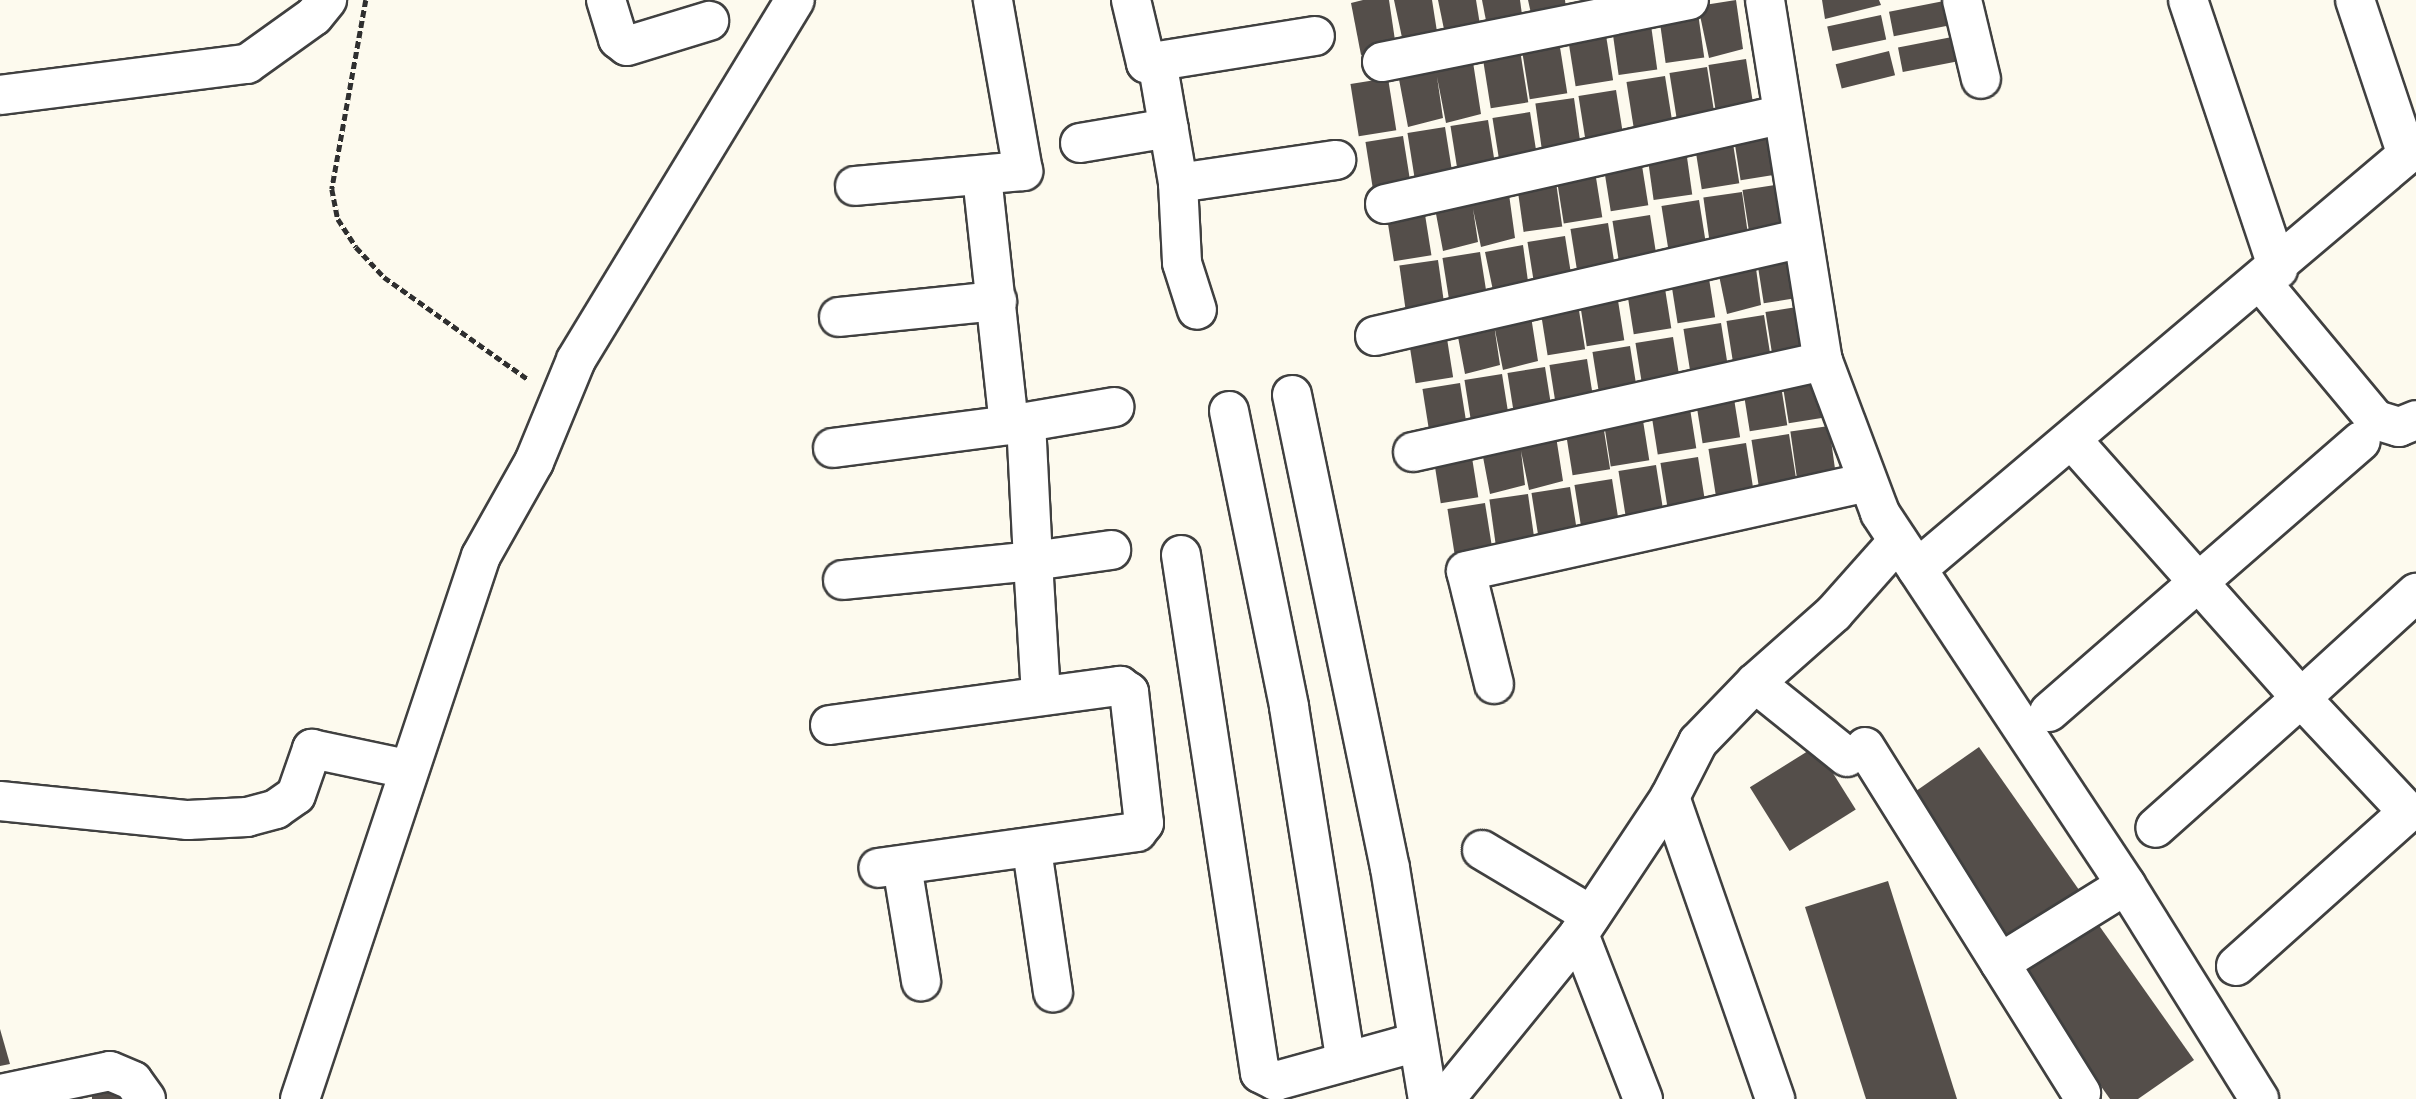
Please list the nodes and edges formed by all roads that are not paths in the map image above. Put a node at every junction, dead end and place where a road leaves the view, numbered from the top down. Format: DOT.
graph roads {
  1 [pos="327,0"];
  2 [pos="606,0"];
  3 [pos="794,0"];
  4 [pos="993,0"];
  5 [pos="1132,0"];
  6 [pos="1689,0"];
  7 [pos="1765,0"];
  8 [pos="1962,0"];
  9 [pos="2188,0"];
  10 [pos="2355,0"];
  11 [pos="709,21"];
  12 [pos="1315,36"];
  13 [pos="1157,61"];
  14 [pos="1382,62"];
  15 [pos="1981,79"];
  16 [pos="0,95"];
  17 [pos="1783,114"];
  18 [pos="1169,128"];
  19 [pos="1080,143"];
  20 [pos="2411,151"];
  21 [pos="1336,160"];
  22 [pos="982,175"];
  23 [pos="1178,183"];
  24 [pos="855,186"];
  25 [pos="1385,204"];
  26 [pos="1802,238"];
  27 [pos="2270,275"];
  28 [pos="997,301"];
  29 [pos="1197,310"];
  30 [pos="839,317"];
  31 [pos="1375,336"];
  32 [pos="1823,361"];
  33 [pos="1292,395"];
  34 [pos="1114,407"];
  35 [pos="1230,411"];
  36 [pos="2416,420"];
  37 [pos="1018,424"];
  38 [pos="2072,440"];
  39 [pos="2361,441"];
  40 [pos="833,447"];
  41 [pos="1413,452"];
  42 [pos="1867,482"];
  43 [pos="1111,550"];
  44 [pos="1181,555"];
  45 [pos="1908,555"];
  46 [pos="1033,561"];
  47 [pos="843,580"];
  48 [pos="2197,582"];
  49 [pos="2416,593"];
  50 [pos="1755,683"];
  51 [pos="1494,684"];
  52 [pos="1041,696"];
  53 [pos="2301,698"];
  54 [pos="2049,712"];
  55 [pos="831,725"];
  56 [pos="408,769"];
  57 [pos="1670,797"];
  58 [pos="0,801"];
  59 [pos="2413,816"];
  60 [pos="2155,828"];
  61 [pos="1032,850"];
  62 [pos="1482,850"];
  63 [pos="2126,885"];
  64 [pos="1585,924"];
  65 [pos="2000,964"];
  66 [pos="2235,966"];
  67 [pos="920,981"];
  68 [pos="1053,992"];
  69 [pos="1418,1042"];
  70 [pos="1346,1061"];
  71 [pos="2081,1093"];
  72 [pos="0,1094"];
  73 [pos="146,1099"];
  74 [pos="300,1099"];
  75 [pos="1428,1099"];
  76 [pos="1445,1099"];
  77 [pos="1643,1099"];
  78 [pos="1775,1099"];
  79 [pos="2259,1099"];
  1 -- 16 [label="street"];
  2 -- 11 [label="street"];
  3 -- 56 [label="street"];
  4 -- 22 [label="street"];
  5 -- 13 [label="street"];
  6 -- 14 [label="street"];
  7 -- 17 [label="street"];
  8 -- 15 [label="street"];
  9 -- 27 [label="street"];
  10 -- 20 [label="street"];
  12 -- 13 [label="street"];
  13 -- 18 [label="street"];
  17 -- 25 [label="street"];
  17 -- 26 [label="street"];
  18 -- 19 [label="street"];
  18 -- 23 [label="street"];
  20 -- 27 [label="street"];
  21 -- 23 [label="street"];
  22 -- 24 [label="street"];
  22 -- 28 [label="street"];
  23 -- 29 [label="street"];
  26 -- 31 [label="street"];
  26 -- 32 [label="street"];
  27 -- 36 [label="street"];
  27 -- 38 [label="street"];
  28 -- 30 [label="street"];
  28 -- 37 [label="street"];
  32 -- 41 [label="street"];
  32 -- 42 [label="street"];
  33 -- 69 [label="street"];
  34 -- 37 [label="street"];
  35 -- 70 [label="street"];
  37 -- 40 [label="street"];
  37 -- 46 [label="street"];
  38 -- 45 [label="street"];
  38 -- 48 [label="street"];
  39 -- 48 [label="street"];
  42 -- 45 [label="street"];
  42 -- 51 [label="street"];
  43 -- 46 [label="street"];
  44 -- 70 [label="street"];
  45 -- 50 [label="street"];
  45 -- 63 [label="street"];
  46 -- 47 [label="street"];
  46 -- 52 [label="street"];
  48 -- 53 [label="street"];
  48 -- 54 [label="street"];
  49 -- 53 [label="street"];
  50 -- 57 [label="street"];
  50 -- 65 [label="street"];
  52 -- 55 [label="street"];
  52 -- 61 [label="street"];
  53 -- 59 [label="street"];
  53 -- 60 [label="street"];
  56 -- 58 [label="street"];
  56 -- 74 [label="street"];
  57 -- 64 [label="street"];
  57 -- 78 [label="street"];
  59 -- 66 [label="street"];
  61 -- 67 [label="street"];
  61 -- 68 [label="street"];
  62 -- 64 [label="street"];
  63 -- 65 [label="street"];
  63 -- 79 [label="street"];
  64 -- 76 [label="street"];
  64 -- 77 [label="street"];
  65 -- 71 [label="street"];
  69 -- 70 [label="street"];
  69 -- 75 [label="street"];
  72 -- 73 [label="street"];
}
